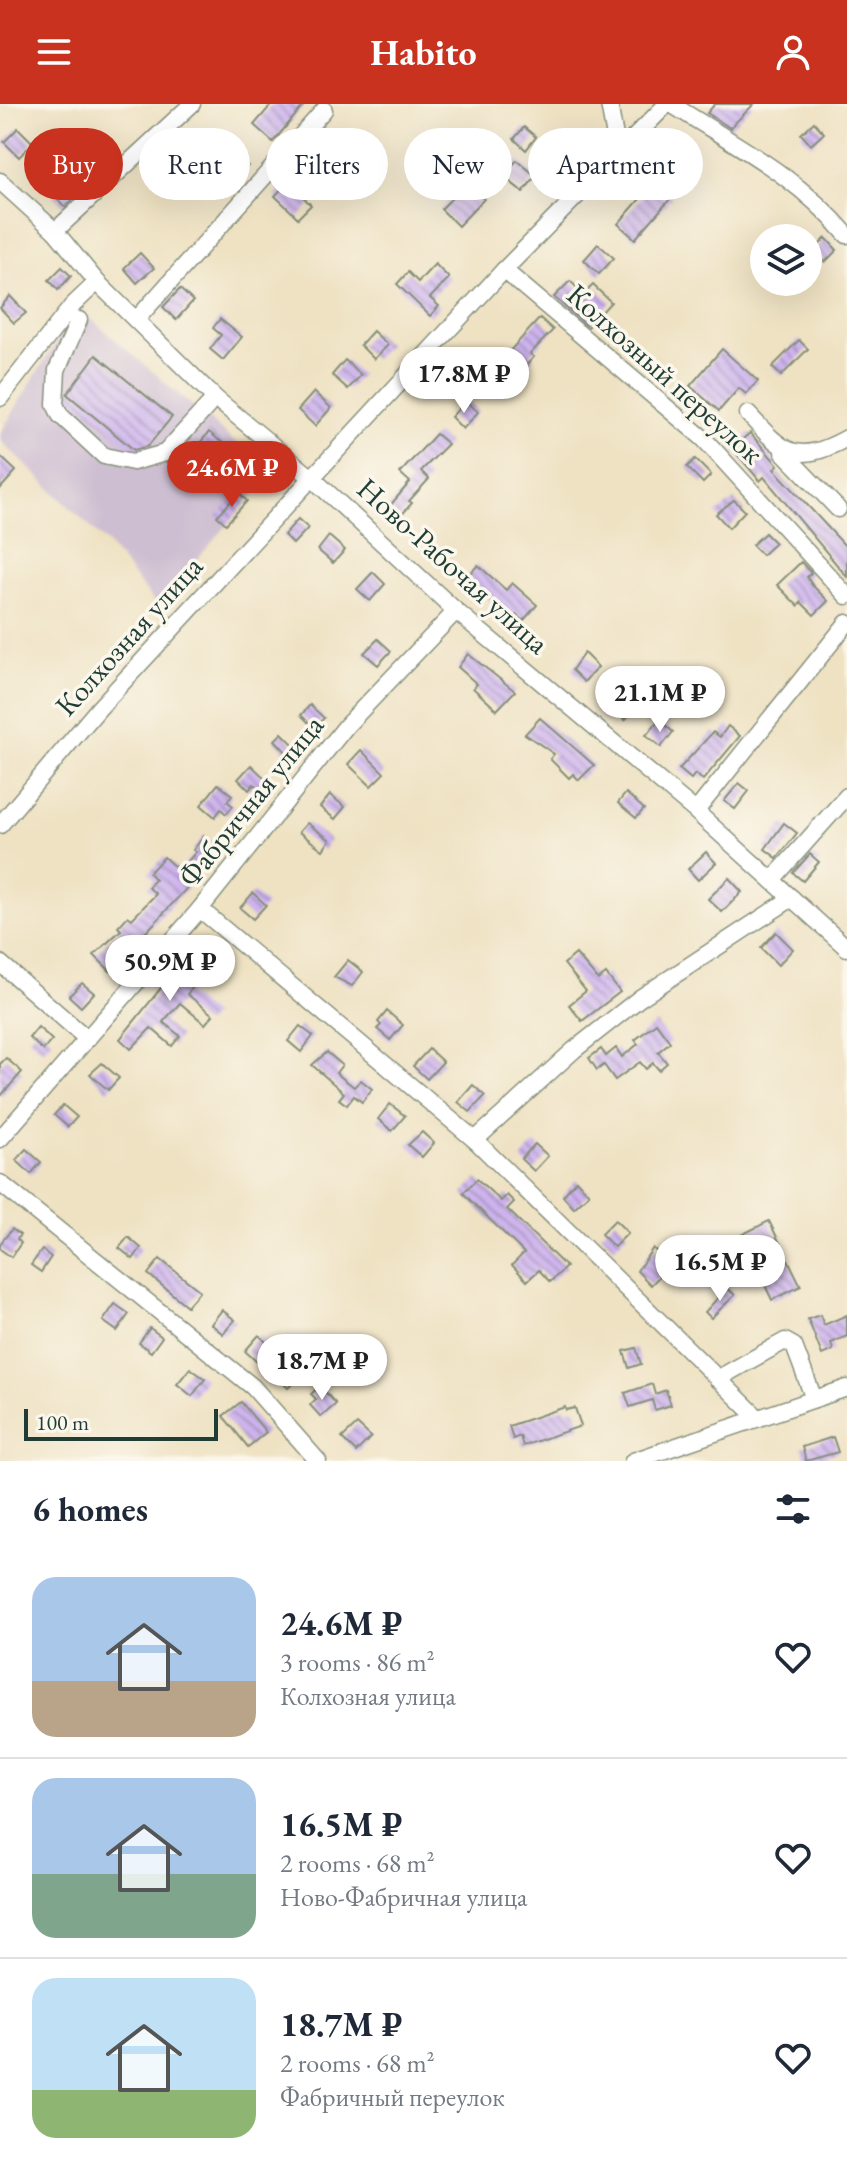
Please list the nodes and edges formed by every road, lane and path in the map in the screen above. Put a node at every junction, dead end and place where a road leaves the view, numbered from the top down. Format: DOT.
graph roads {
  1 [pos="192,104"];
  2 [pos="609,104"];
  3 [pos="669,104"];
  4 [pos="324,110"];
  5 [pos="613,128"];
  6 [pos="644,128"];
  7 [pos="0,181"];
  8 [pos="572,200"];
  9 [pos="55,231"];
  10 [pos="847,235"];
  11 [pos="504,270"];
  12 [pos="97,282"];
  13 [pos="79,320"];
  14 [pos="136,320"];
  15 [pos="0,398"];
  16 [pos="215,398"];
  17 [pos="748,414"];
  18 [pos="847,438"];
  19 [pos="777,445"];
  20 [pos="312,478"];
  21 [pos="838,509"];
  22 [pos="847,596"];
  23 [pos="456,611"];
  24 [pos="847,623"];
  25 [pos="847,796"];
  26 [pos="696,811"];
  27 [pos="0,825"];
  28 [pos="772,880"];
  29 [pos="792,898"];
  30 [pos="200,909"];
  31 [pos="847,948"];
  32 [pos="0,963"];
  33 [pos="85,1037"];
  34 [pos="0,1139"];
  35 [pos="475,1140"];
  36 [pos="0,1183"];
  37 [pos="717,1379"];
  38 [pos="847,1388"];
  39 [pos="814,1399"];
  40 [pos="758,1418"];
  41 [pos="318,1461"];
  42 [pos="633,1461"];
  1 -- 9 [label="street"];
  2 -- 5 [label="street"];
  3 -- 6 [label="street, Колхозная улица"];
  3 -- 10 [label="street"];
  4 -- 14 [label="street"];
  7 -- 9 [label="street, Ново-Рабочая улица"];
  8 -- 11 [label="street, Колхозная улица"];
  9 -- 12 [label="street, Ново-Рабочая улица"];
  11 -- 20 [label="street, Колхозная улица"];
  11 -- 22 [label="street, Колхозный переулок"];
  12 -- 14 [label="street, Ново-Рабочая улица"];
  12 -- 15 [label="street"];
  13 -- 16 [label="street"];
  14 -- 16 [label="street, Ново-Рабочая улица"];
  16 -- 20 [label="street, Ново-Рабочая улица"];
  17 -- 19 [label="street"];
  18 -- 19 [label="street"];
  19 -- 21 [label="street"];
  20 -- 23 [label="street, Ново-Рабочая улица"];
  20 -- 27 [label="street, Колхозная улица"];
  23 -- 26 [label="street, Ново-Рабочая улица"];
  23 -- 30 [label="street, Фабричная улица"];
  24 -- 26 [label="street"];
  25 -- 28 [label="street"];
  26 -- 28 [label="street, Ново-Рабочая улица"];
  28 -- 29 [label="street, Ново-Рабочая улица"];
  29 -- 31 [label="street, Ново-Рабочая улица"];
  29 -- 35 [label="street"];
  30 -- 33 [label="street, Фабричная улица"];
  30 -- 35 [label="street"];
  32 -- 33 [label="street"];
  33 -- 34 [label="street, Фабричная улица"];
  35 -- 37 [label="street"];
  36 -- 41 [label="street"];
  37 -- 39 [label="street"];
  37 -- 40 [label="street"];
  38 -- 39 [label="street"];
  39 -- 40 [label="street"];
  40 -- 42 [label="street"];
}
